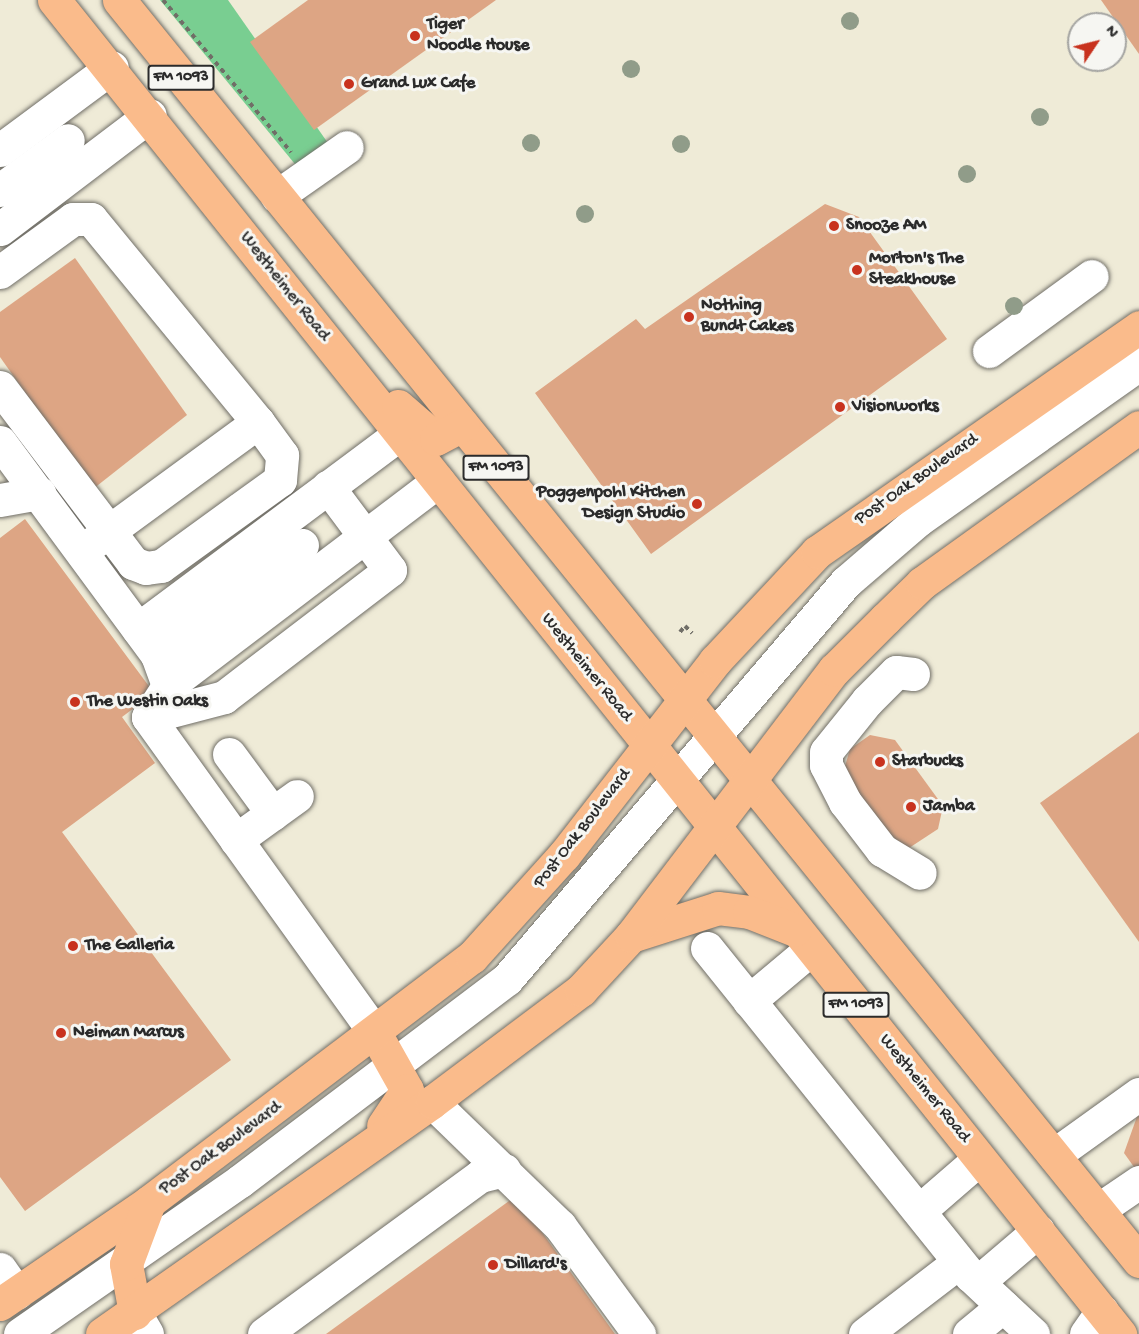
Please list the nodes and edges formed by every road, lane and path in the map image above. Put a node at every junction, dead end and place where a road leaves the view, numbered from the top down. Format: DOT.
graph roads {
  1 [pos="54,0"];
  2 [pos="119,0"];
  3 [pos="163,0"];
  4 [pos="112,68"];
  5 [pos="150,115"];
  6 [pos="68,140"];
  7 [pos="347,147"];
  8 [pos="0,150"];
  9 [pos="244,156"];
  10 [pos="309,173"];
  11 [pos="0,190"];
  12 [pos="276,196"];
  13 [pos="0,229"];
  14 [pos="0,272"];
  15 [pos="1092,276"];
  16 [pos="1139,327"];
  17 [pos="332,347"];
  18 [pos="989,351"];
  19 [pos="1139,364"];
  20 [pos="0,387"];
  21 [pos="1139,387"];
  22 [pos="258,422"];
  23 [pos="462,425"];
  24 [pos="1139,427"];
  25 [pos="400,434"];
  26 [pos="0,442"];
  27 [pos="438,481"];
  28 [pos="328,487"];
  29 [pos="39,493"];
  30 [pos="0,500"];
  31 [pos="108,532"];
  32 [pos="364,537"];
  33 [pos="302,545"];
  34 [pos="82,551"];
  35 [pos="138,629"];
  36 [pos="680,632"];
  37 [pos="692,633"];
  38 [pos="157,655"];
  39 [pos="913,674"];
  40 [pos="168,686"];
  41 [pos="684,700"];
  42 [pos="148,717"];
  43 [pos="720,743"];
  44 [pos="648,745"];
  45 [pos="229,754"];
  46 [pos="749,779"];
  47 [pos="682,788"];
  48 [pos="713,826"];
  49 [pos="236,840"];
  50 [pos="920,873"];
  51 [pos="631,936"];
  52 [pos="804,940"];
  53 [pos="707,948"];
  54 [pos="749,1001"];
  55 [pos="375,1033"];
  56 [pos="402,1073"];
  57 [pos="1139,1094"];
  58 [pos="432,1102"];
  59 [pos="377,1138"];
  60 [pos="1054,1155"];
  61 [pos="980,1159"];
  62 [pos="504,1170"];
  63 [pos="1139,1182"];
  64 [pos="149,1202"];
  65 [pos="1098,1210"];
  66 [pos="919,1211"];
  67 [pos="1038,1231"];
  68 [pos="1139,1262"];
  69 [pos="969,1272"];
  70 [pos="6,1288"];
  71 [pos="134,1299"];
  72 [pos="1003,1306"];
  73 [pos="1104,1328"];
  74 [pos="20,1334"];
  75 [pos="53,1334"];
  76 [pos="102,1334"];
  77 [pos="264,1334"];
  78 [pos="639,1334"];
  79 [pos="865,1334"];
  80 [pos="969,1334"];
  81 [pos="1033,1334"];
  1 -- 4 [label="main road, Westheimer Road / FM 1093"];
  2 -- 9 [label="main road, FM 1093"];
  3 -- 10 [label="path"];
  4 -- 5 [label="main road, Westheimer Road / FM 1093"];
  4 -- 6 [label="lane"];
  4 -- 9 [label="main road"];
  5 -- 6 [label="lane"];
  5 -- 17 [label="main road, Westheimer Road / FM 1093"];
  6 -- 8 [label="lane"];
  6 -- 11 [label="lane"];
  6 -- 13 [label="lane"];
  7 -- 10 [label="lane"];
  9 -- 12 [label="main road, FM 1093"];
  10 -- 12 [label="lane"];
  12 -- 23 [label="main road, FM 1093"];
  14 -- 22 [label="lane"];
  15 -- 18 [label="lane"];
  16 -- 41 [label="main road, Post Oak Boulevard"];
  17 -- 23 [label="main road"];
  17 -- 25 [label="main road, Westheimer Road / FM 1093"];
  19 -- 43 [label="lane"];
  20 -- 31 [label="lane"];
  21 -- 43 [label="lane"];
  22 -- 31 [label="lane"];
  22 -- 31 [label="lane"];
  23 -- 41 [label="main road, FM 1093"];
  24 -- 46 [label="main road"];
  25 -- 27 [label="main road, Westheimer Road / FM 1093"];
  25 -- 28 [label="lane"];
  26 -- 29 [label="lane"];
  27 -- 32 [label="lane"];
  27 -- 44 [label="main road, Westheimer Road / FM 1093"];
  28 -- 32 [label="lane"];
  28 -- 35 [label="lane"];
  29 -- 30 [label="lane"];
  29 -- 34 [label="lane"];
  31 -- 34 [label="lane"];
  32 -- 40 [label="lane"];
  32 -- 42 [label="lane"];
  33 -- 38 [label="lane"];
  34 -- 35 [label="lane"];
  35 -- 38 [label="lane"];
  36 -- 37 [label="path"];
  38 -- 40 [label="lane"];
  39 -- 50 [label="lane"];
  40 -- 42 [label="lane"];
  41 -- 43 [label="main road, FM 1093"];
  41 -- 44 [label="main road, Post Oak Boulevard"];
  42 -- 49 [label="lane"];
  43 -- 46 [label="main road, FM 1093"];
  43 -- 47 [label="lane"];
  44 -- 47 [label="main road, Westheimer Road / FM 1093"];
  44 -- 55 [label="main road, Post Oak Boulevard"];
  45 -- 49 [label="lane"];
  46 -- 48 [label="main road"];
  46 -- 60 [label="main road, FM 1093"];
  47 -- 48 [label="main road, Westheimer Road / FM 1093"];
  47 -- 56 [label="lane"];
  48 -- 51 [label="main road"];
  48 -- 52 [label="main road, Westheimer Road / FM 1093"];
  49 -- 55 [label="lane"];
  51 -- 52 [label="main road"];
  51 -- 58 [label="main road"];
  52 -- 54 [label="lane"];
  52 -- 61 [label="main road, Westheimer Road / FM 1093"];
  53 -- 54 [label="lane"];
  54 -- 66 [label="lane"];
  55 -- 56 [label="main road"];
  55 -- 64 [label="main road, Post Oak Boulevard"];
  56 -- 59 [label="main road"];
  56 -- 71 [label="lane"];
  57 -- 60 [label="lane"];
  58 -- 59 [label="main road"];
  58 -- 62 [label="lane"];
  59 -- 71 [label="main road"];
  60 -- 65 [label="main road, FM 1093"];
  61 -- 66 [label="lane"];
  61 -- 67 [label="main road, Westheimer Road / FM 1093"];
  62 -- 77 [label="lane"];
  62 -- 78 [label="lane"];
  63 -- 65 [label="lane"];
  64 -- 70 [label="main road, Post Oak Boulevard"];
  64 -- 71 [label="main road"];
  65 -- 68 [label="main road, FM 1093"];
  66 -- 69 [label="lane"];
  67 -- 69 [label="lane"];
  67 -- 73 [label="main road, Westheimer Road / FM 1093"];
  69 -- 72 [label="lane"];
  69 -- 79 [label="lane"];
  71 -- 74 [label="lane"];
  71 -- 75 [label="lane"];
  71 -- 76 [label="main road"];
  72 -- 80 [label="lane"];
  72 -- 81 [label="lane"];
}
